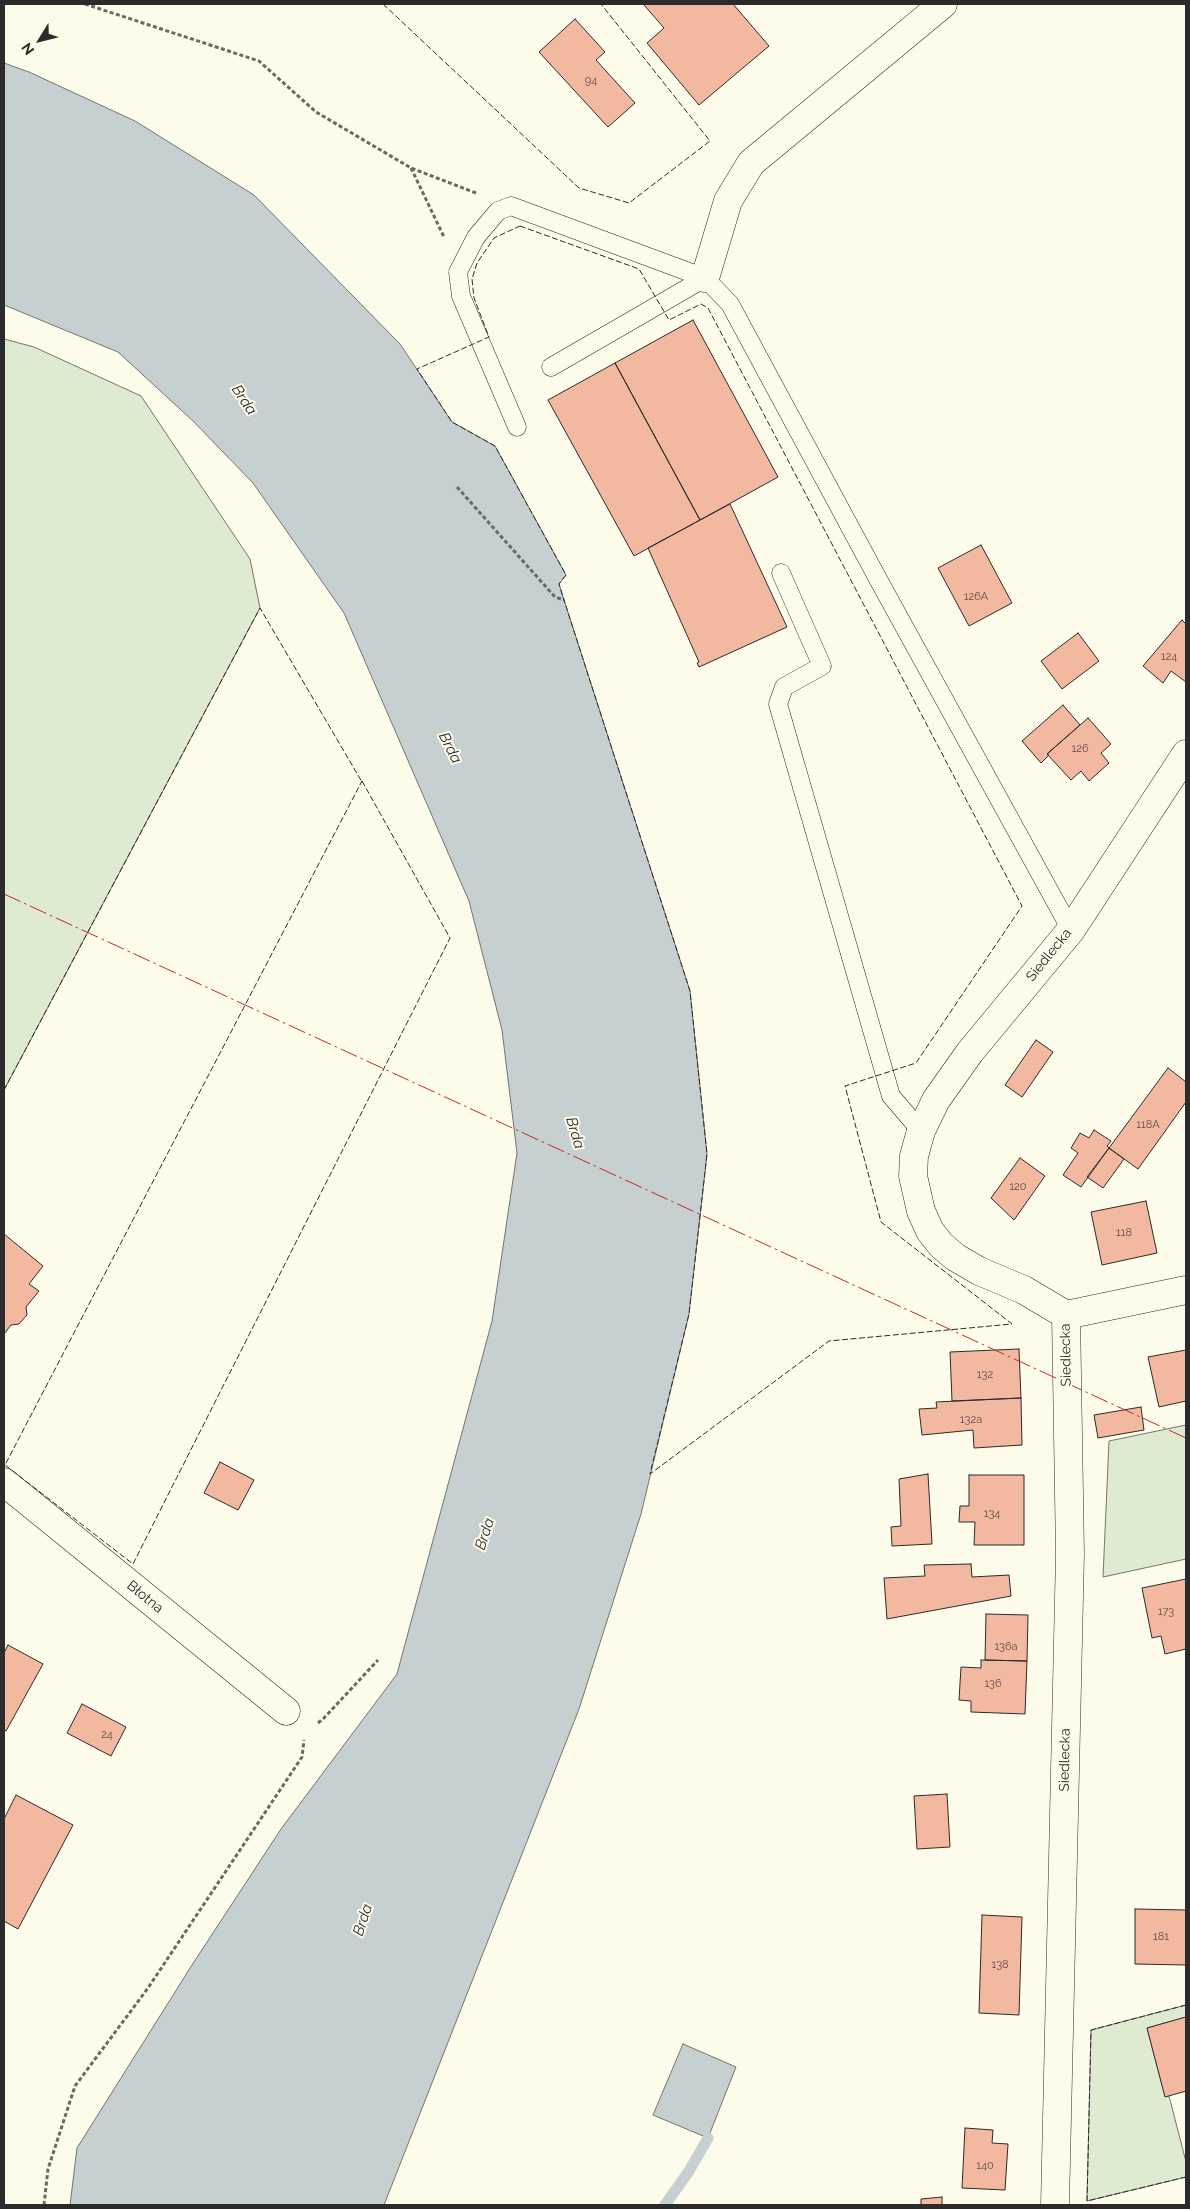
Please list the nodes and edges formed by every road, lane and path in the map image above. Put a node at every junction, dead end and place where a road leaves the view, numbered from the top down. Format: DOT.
graph roads {
  1 [pos="85,4"];
  2 [pos="943,4"];
  3 [pos="411,168"];
  4 [pos="511,206"];
  5 [pos="459,270"];
  6 [pos="704,278"];
  7 [pos="551,367"];
  8 [pos="517,427"];
  9 [pos="457,487"];
  10 [pos="782,573"];
  11 [pos="564,600"];
  12 [pos="1186,754"];
  13 [pos="1071,930"];
  14 [pos="921,1130"];
  15 [pos="1186,1290"];
  16 [pos="1066,1315"];
  17 [pos="4,1482"];
  18 [pos="378,1660"];
  19 [pos="286,1712"];
  20 [pos="304,1731"];
  21 [pos="44,2205"];
  22 [pos="1055,2205"];
  1 -- 3 [label="path"];
  2 -- 6 [label="street"];
  3 -- 4 [label="path"];
  3 -- 5 [label="path"];
  4 -- 5 [label="lane"];
  4 -- 6 [label="lane"];
  5 -- 8 [label="lane"];
  6 -- 7 [label="lane"];
  6 -- 13 [label="lane"];
  9 -- 11 [label="path"];
  10 -- 14 [label="lane"];
  12 -- 13 [label="street, Siedlecka"];
  13 -- 14 [label="street, Siedlecka"];
  14 -- 16 [label="street, Siedlecka"];
  15 -- 16 [label="street, Siedlecka"];
  16 -- 22 [label="street, Siedlecka"];
  17 -- 19 [label="street, Błotna"];
  18 -- 20 [label="path"];
  19 -- 20 [label="path"];
  20 -- 21 [label="path"];
}
